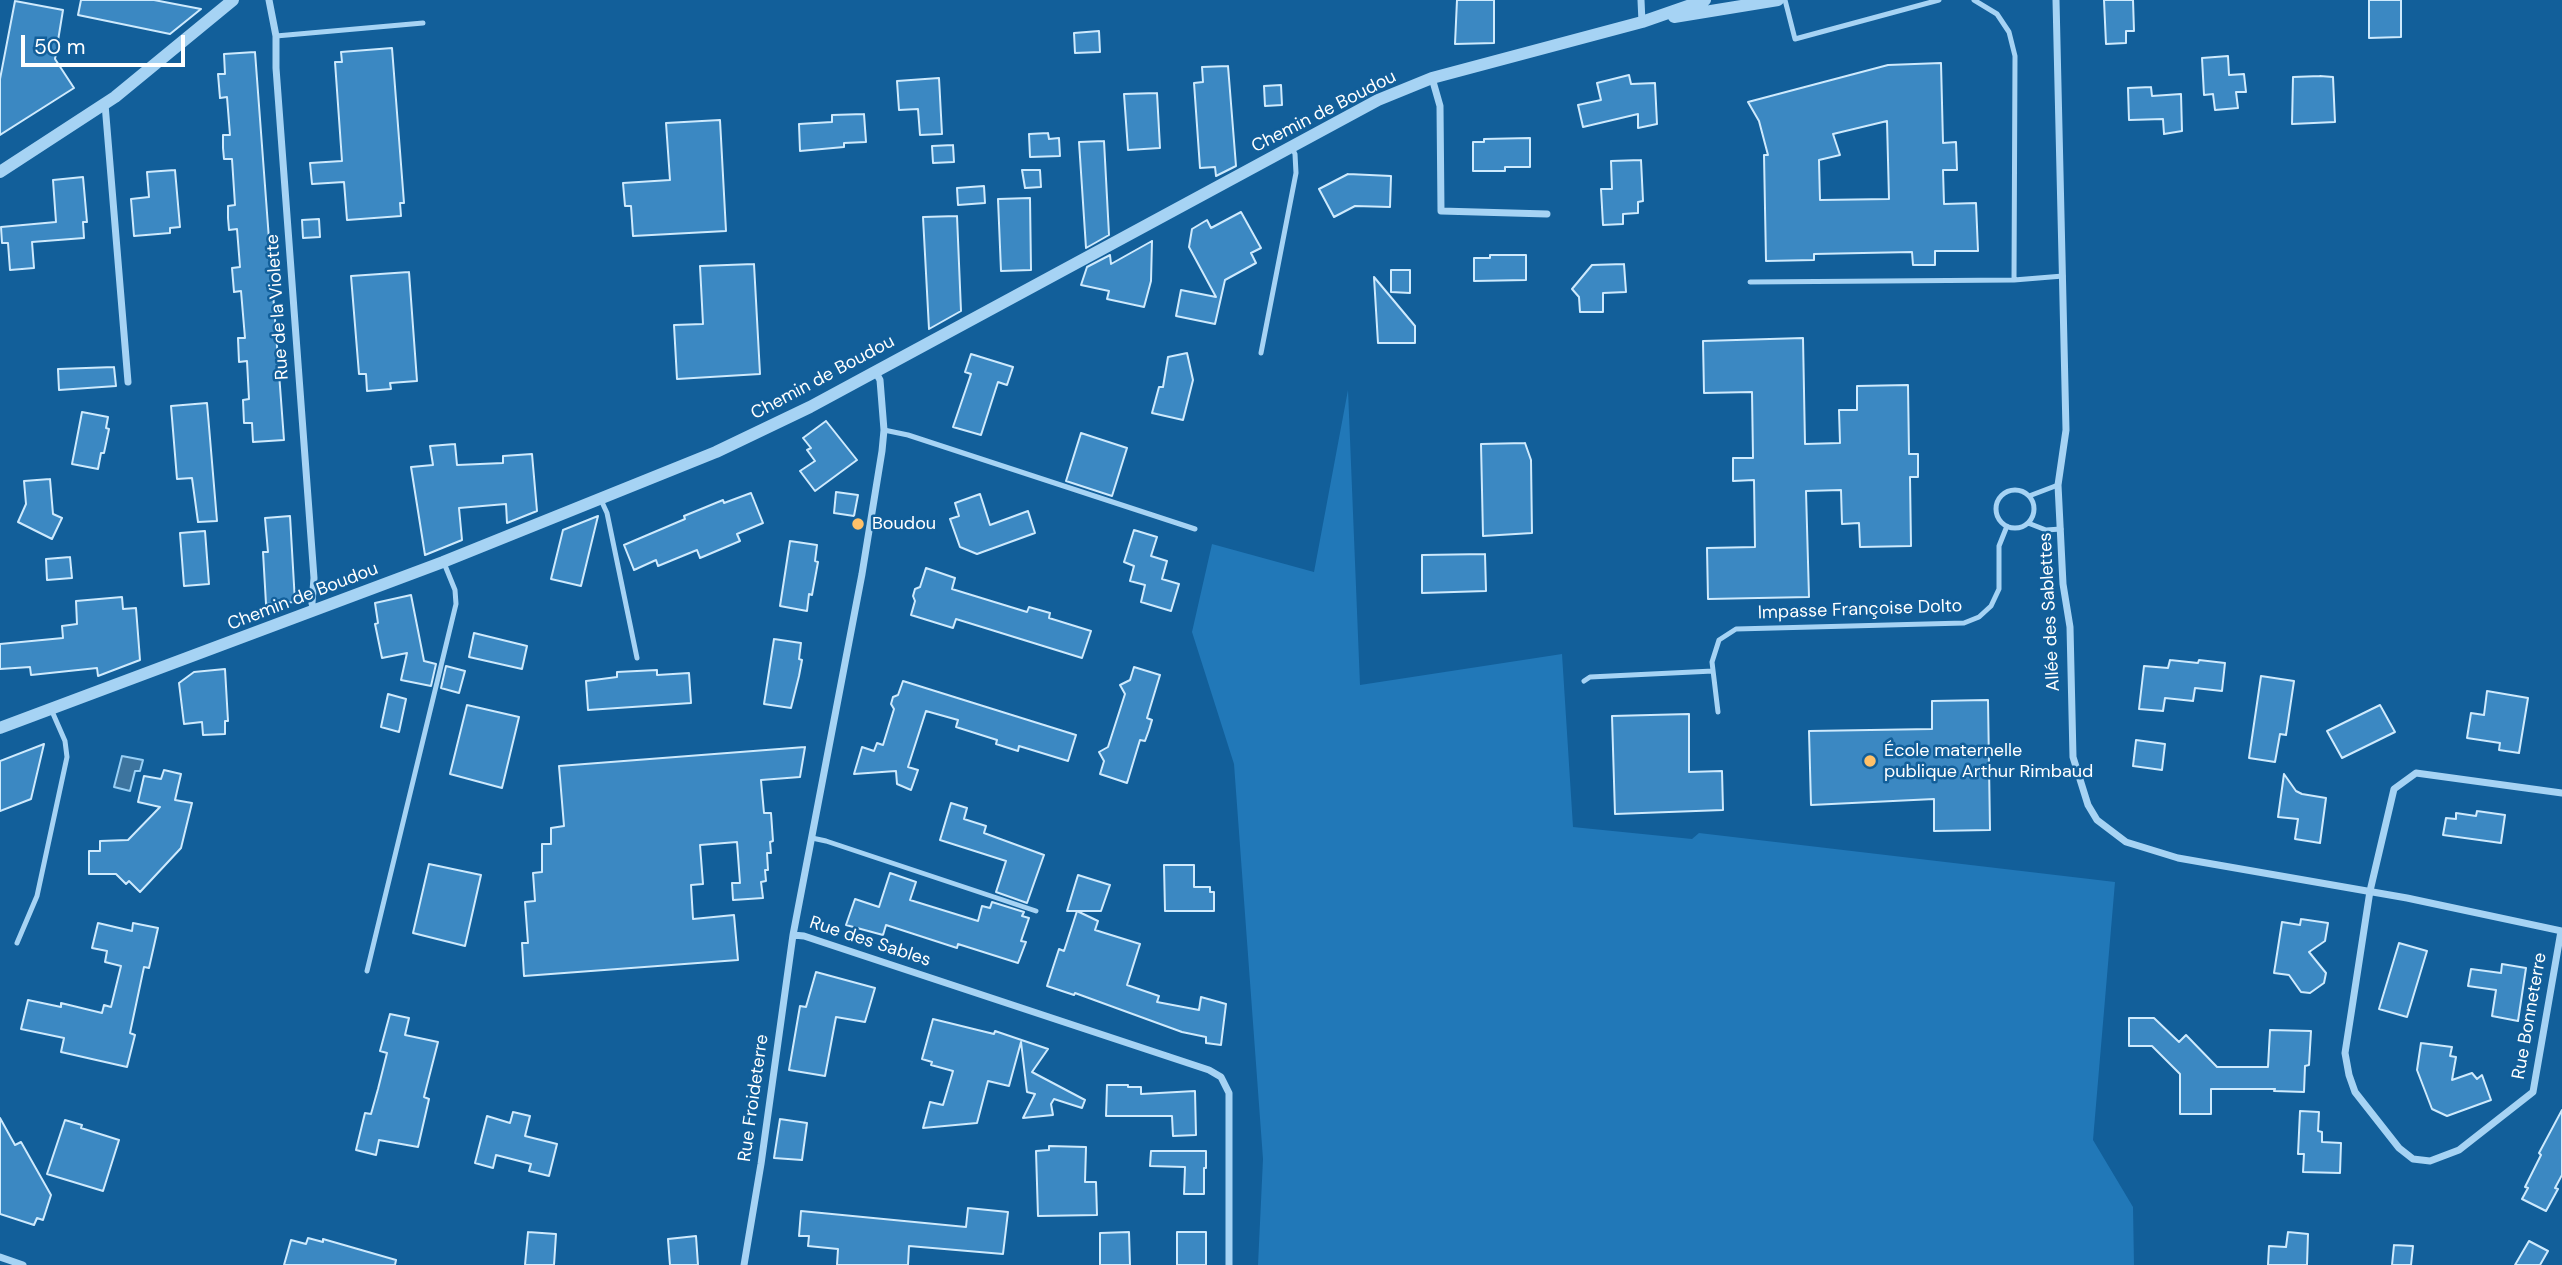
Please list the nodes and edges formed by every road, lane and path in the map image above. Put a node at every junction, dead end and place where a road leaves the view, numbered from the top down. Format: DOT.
graph roads {
  1 [pos="233,0"];
  2 [pos="269,0"];
  3 [pos="1641,0"];
  4 [pos="1705,0"];
  5 [pos="1778,0"];
  6 [pos="1785,0"];
  7 [pos="1939,0"];
  8 [pos="1974,0"];
  9 [pos="2056,0"];
  10 [pos="1642,22"];
  11 [pos="423,23"];
  12 [pos="276,36"];
  13 [pos="1432,78"];
  14 [pos="105,104"];
  15 [pos="1291,146"];
  16 [pos="0,172"];
  17 [pos="1547,214"];
  18 [pos="2063,276"];
  19 [pos="2014,280"];
  20 [pos="1750,282"];
  21 [pos="1261,353"];
  22 [pos="875,371"];
  23 [pos="128,382"];
  24 [pos="884,430"];
  25 [pos="2058,485"];
  26 [pos="2029,496"];
  27 [pos="601,500"];
  28 [pos="2028,523"];
  29 [pos="2007,526"];
  30 [pos="1195,529"];
  31 [pos="2061,530"];
  32 [pos="443,562"];
  33 [pos="314,612"];
  34 [pos="637,658"];
  35 [pos="1713,671"];
  36 [pos="1584,681"];
  37 [pos="51,709"];
  38 [pos="1718,712"];
  39 [pos="0,728"];
  40 [pos="2562,793"];
  41 [pos="811,838"];
  42 [pos="2370,891"];
  43 [pos="1036,911"];
  44 [pos="2562,931"];
  45 [pos="793,935"];
  46 [pos="17,943"];
  47 [pos="367,971"];
  48 [pos="0,1257"];
  49 [pos="23,1265"];
  50 [pos="744,1265"];
  51 [pos="1229,1265"];
  1 -- 14 [label="street"];
  2 -- 12 [label="street, Rue de la Violette"];
  3 -- 10 [label="street"];
  4 -- 10 [label="street, Chemin de Boudou"];
  5 -- 10 [label="street, Chemin de Boudou"];
  6 -- 7 [label="lane"];
  8 -- 19 [label="lane"];
  9 -- 18 [label="street, Allée des Sablettes"];
  10 -- 13 [label="street, Chemin de Boudou"];
  11 -- 12 [label="lane"];
  12 -- 33 [label="street, Rue de la Violette"];
  13 -- 15 [label="street, Chemin de Boudou"];
  13 -- 17 [label="street"];
  14 -- 16 [label="street"];
  14 -- 23 [label="street"];
  15 -- 21 [label="lane"];
  15 -- 22 [label="street, Chemin de Boudou"];
  18 -- 19 [label="lane"];
  18 -- 25 [label="street, Allée des Sablettes"];
  19 -- 20 [label="lane"];
  22 -- 24 [label="street, Rue des Sables"];
  22 -- 27 [label="street, Chemin de Boudou"];
  24 -- 30 [label="lane"];
  24 -- 41 [label="street, Rue des Sables"];
  25 -- 26 [label="lane, Impasse Françoise Dolto"];
  25 -- 31 [label="street, Allée des Sablettes"];
  26 -- 28 [label="lane"];
  26 -- 29 [label="lane, Impasse Françoise Dolto"];
  27 -- 32 [label="street, Chemin de Boudou"];
  27 -- 34 [label="lane"];
  28 -- 29 [label="lane"];
  28 -- 31 [label="lane"];
  29 -- 35 [label="lane, Impasse Françoise Dolto"];
  31 -- 42 [label="street, Allée des Sablettes"];
  32 -- 33 [label="street, Chemin de Boudou"];
  32 -- 47 [label="lane"];
  33 -- 37 [label="street, Chemin de Boudou"];
  35 -- 36 [label="lane"];
  35 -- 38 [label="lane, Impasse Françoise Dolto"];
  37 -- 39 [label="street, Chemin de Boudou"];
  37 -- 46 [label="lane"];
  40 -- 42 [label="street"];
  41 -- 43 [label="lane"];
  41 -- 45 [label="street, Rue des Sables"];
  42 -- 44 [label="street, Allée des Sablettes"];
  42 -- 44 [label="street, Rue Bonneterre"];
  45 -- 50 [label="street, Rue Froideterre"];
  45 -- 51 [label="street, Rue des Sables"];
  48 -- 49 [label="street"];
}
